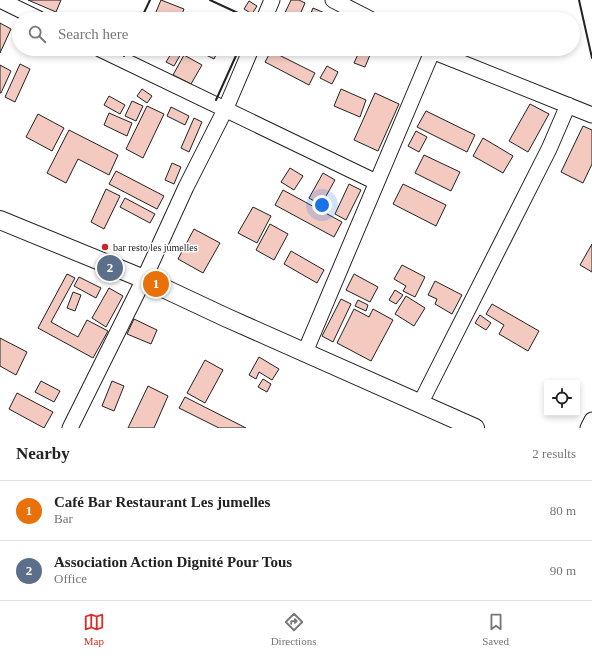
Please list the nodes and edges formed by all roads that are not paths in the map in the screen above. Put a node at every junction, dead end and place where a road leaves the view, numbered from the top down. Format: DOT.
graph roads {
  1 [pos="0,0"];
  2 [pos="272,0"];
  3 [pos="333,0"];
  4 [pos="25,12"];
  5 [pos="267,12"];
  6 [pos="356,12"];
  7 [pos="114,56"];
  8 [pos="248,56"];
  9 [pos="428,56"];
  10 [pos="445,56"];
  11 [pos="568,105"];
  12 [pos="225,110"];
  13 [pos="592,115"];
  14 [pos="376,182"];
  15 [pos="0,220"];
  16 [pos="144,279"];
  17 [pos="305,352"];
  18 [pos="420,404"];
  19 [pos="592,420"];
  20 [pos="70,428"];
  21 [pos="475,428"];
  22 [pos="588,428"];
  1 -- 4 [label="street"];
  2 -- 5 [label="street"];
  3 -- 6 [label="street"];
  7 -- 12 [label="street"];
  8 -- 12 [label="street"];
  9 -- 14 [label="street"];
  10 -- 11 [label="street"];
  11 -- 13 [label="street"];
  11 -- 18 [label="street"];
  12 -- 14 [label="street"];
  12 -- 16 [label="street"];
  14 -- 17 [label="street"];
  15 -- 16 [label="street"];
  16 -- 17 [label="street"];
  16 -- 20 [label="street"];
  17 -- 18 [label="street"];
  18 -- 21 [label="street"];
  19 -- 22 [label="street"];
}
